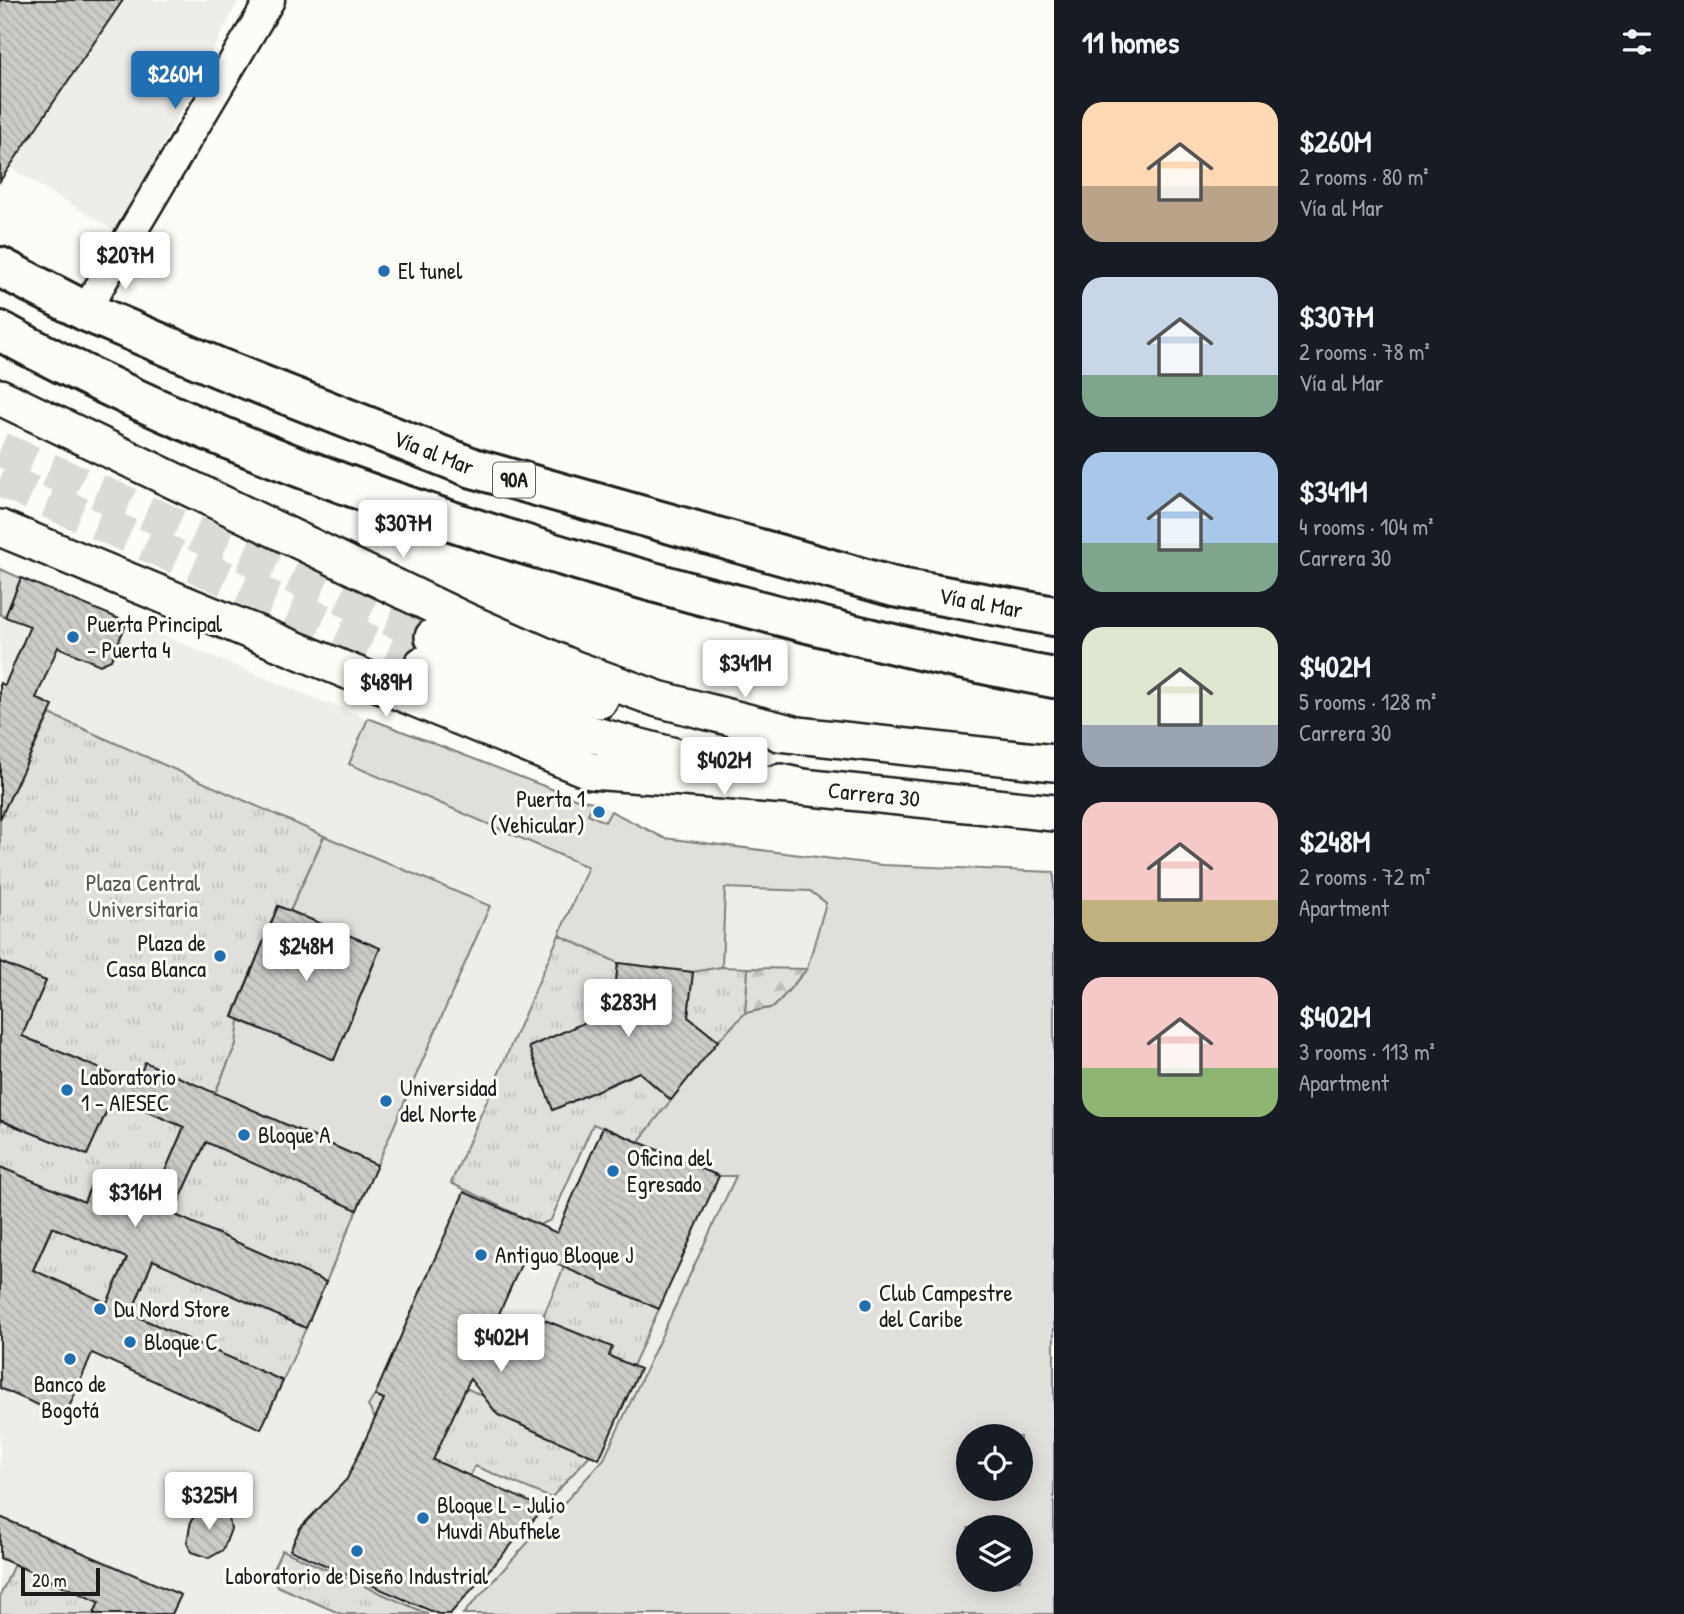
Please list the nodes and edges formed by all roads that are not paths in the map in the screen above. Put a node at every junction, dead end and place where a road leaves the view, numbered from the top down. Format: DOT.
graph roads {
  1 [pos="270,0"];
  2 [pos="0,267"];
  3 [pos="85,311"];
  4 [pos="0,331"];
  5 [pos="0,397"];
  6 [pos="0,528"];
  7 [pos="1054,616"];
  8 [pos="1054,678"];
  9 [pos="803,736"];
  10 [pos="1054,763"];
  11 [pos="802,787"];
  12 [pos="1054,813"];
  1 -- 3 [label="street"];
  2 -- 3 [label="highway, Vía al Mar / 90A"];
  3 -- 7 [label="highway, Vía al Mar / 90A"];
  4 -- 8 [label="highway"];
  5 -- 9 [label="main road"];
  6 -- 11 [label="main road"];
  9 -- 10 [label="main road, Carrera 30"];
  9 -- 11 [label="main road, Carrera 30"];
  11 -- 12 [label="main road, Carrera 30"];
}
